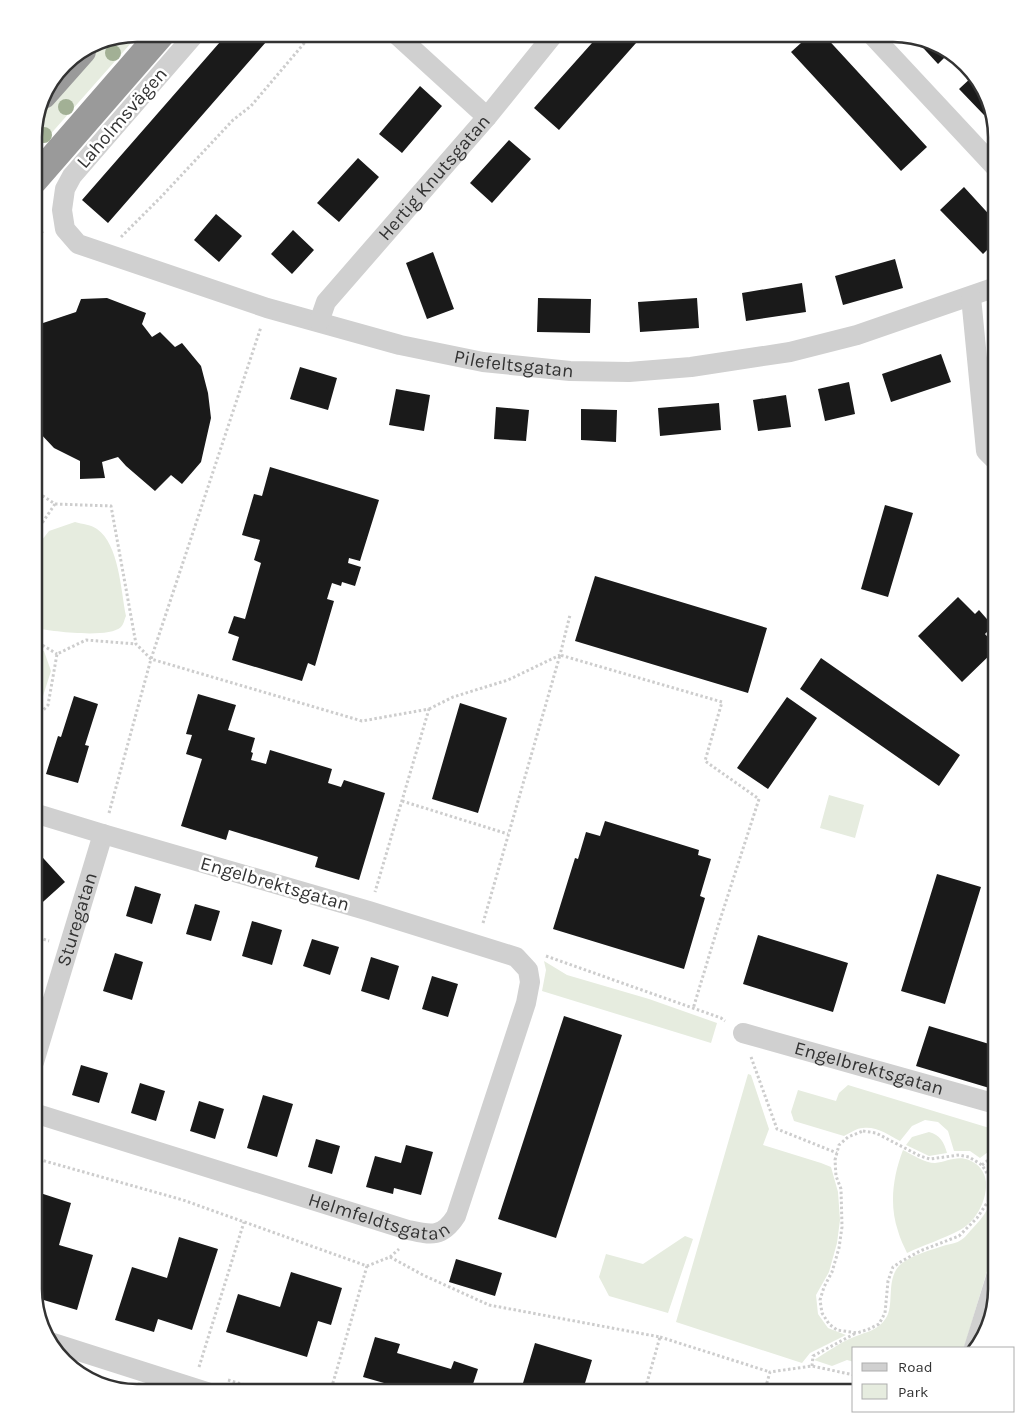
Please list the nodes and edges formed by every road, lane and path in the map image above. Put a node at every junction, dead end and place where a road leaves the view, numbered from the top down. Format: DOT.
graph roads {
  1 [pos="154,43"];
  2 [pos="187,43"];
  3 [pos="304,43"];
  4 [pos="406,43"];
  5 [pos="547,43"];
  6 [pos="879,43"];
  7 [pos="487,117"];
  8 [pos="988,159"];
  9 [pos="43,170"];
  10 [pos="62,210"];
  11 [pos="104,253"];
  12 [pos="988,290"];
  13 [pos="971,297"];
  14 [pos="267,308"];
  15 [pos="319,322"];
  16 [pos="988,453"];
  17 [pos="43,496"];
  18 [pos="55,504"];
  19 [pos="43,522"];
  20 [pos="570,615"];
  21 [pos="136,644"];
  22 [pos="43,645"];
  23 [pos="57,654"];
  24 [pos="560,655"];
  25 [pos="151,659"];
  26 [pos="43,709"];
  27 [pos="429,709"];
  28 [pos="402,801"];
  29 [pos="42,816"];
  30 [pos="103,834"];
  31 [pos="508,834"];
  32 [pos="369,911"];
  33 [pos="477,945"];
  34 [pos="516,957"];
  35 [pos="693,1009"];
  36 [pos="743,1033"];
  37 [pos="42,1035"];
  38 [pos="988,1102"];
  39 [pos="42,1116"];
  40 [pos="836,1153"];
  41 [pos="42,1160"];
  42 [pos="988,1160"];
  43 [pos="982,1165"];
  44 [pos="988,1175"];
  45 [pos="988,1202"];
  46 [pos="244,1222"];
  47 [pos="420,1233"];
  48 [pos="390,1257"];
  49 [pos="367,1266"];
  50 [pos="857,1333"];
  51 [pos="660,1337"];
  52 [pos="60,1345"];
  53 [pos="812,1366"];
  54 [pos="770,1372"];
  55 [pos="852,1375"];
  56 [pos="183,1384"];
  57 [pos="204,1384"];
  58 [pos="333,1384"];
  59 [pos="647,1384"];
  60 [pos="767,1384"];
  1 -- 9 [label="highway, Laholmsvägen"];
  2 -- 10 [label="street, Laholmsvägen"];
  3 -- 11 [label="path"];
  4 -- 7 [label="street"];
  5 -- 7 [label="street, Hertig Knutsgatan"];
  6 -- 8 [label="street"];
  7 -- 15 [label="street, Hertig Knutsgatan"];
  10 -- 11 [label="street, Pilefeltsgatan"];
  11 -- 14 [label="street, Pilefeltsgatan"];
  12 -- 13 [label="street, Pilefeltsgatan"];
  13 -- 15 [label="street, Pilefeltsgatan"];
  13 -- 16 [label="street"];
  14 -- 15 [label="street, Pilefeltsgatan"];
  14 -- 25 [label="path"];
  17 -- 18 [label="path"];
  18 -- 19 [label="path"];
  18 -- 21 [label="path"];
  20 -- 24 [label="path"];
  21 -- 23 [label="path"];
  21 -- 25 [label="path"];
  22 -- 23 [label="path"];
  23 -- 26 [label="path"];
  24 -- 27 [label="path"];
  24 -- 31 [label="path"];
  24 -- 35 [label="path"];
  25 -- 27 [label="path"];
  25 -- 30 [label="path"];
  27 -- 28 [label="path"];
  28 -- 31 [label="path"];
  28 -- 32 [label="path"];
  29 -- 30 [label="street, Engelbrektsgatan"];
  30 -- 32 [label="street, Engelbrektsgatan"];
  30 -- 37 [label="street, Sturegatan"];
  31 -- 33 [label="path"];
  32 -- 33 [label="street, Engelbrektsgatan"];
  33 -- 34 [label="street, Engelbrektsgatan"];
  34 -- 35 [label="path"];
  34 -- 47 [label="street, Helmfeldtsgatan"];
  35 -- 36 [label="path"];
  36 -- 38 [label="street, Engelbrektsgatan"];
  36 -- 40 [label="path"];
  39 -- 47 [label="street, Helmfeldtsgatan"];
  40 -- 43 [label="path"];
  40 -- 50 [label="path"];
  41 -- 46 [label="path"];
  42 -- 43 [label="path"];
  43 -- 44 [label="path"];
  45 -- 50 [label="path"];
  46 -- 49 [label="path"];
  46 -- 57 [label="path"];
  47 -- 48 [label="path"];
  48 -- 49 [label="path"];
  48 -- 51 [label="path"];
  49 -- 58 [label="path"];
  50 -- 53 [label="path"];
  51 -- 54 [label="path"];
  51 -- 59 [label="path"];
  52 -- 56 [label="street"];
  53 -- 54 [label="path"];
  53 -- 55 [label="path"];
  54 -- 60 [label="path"];
}
